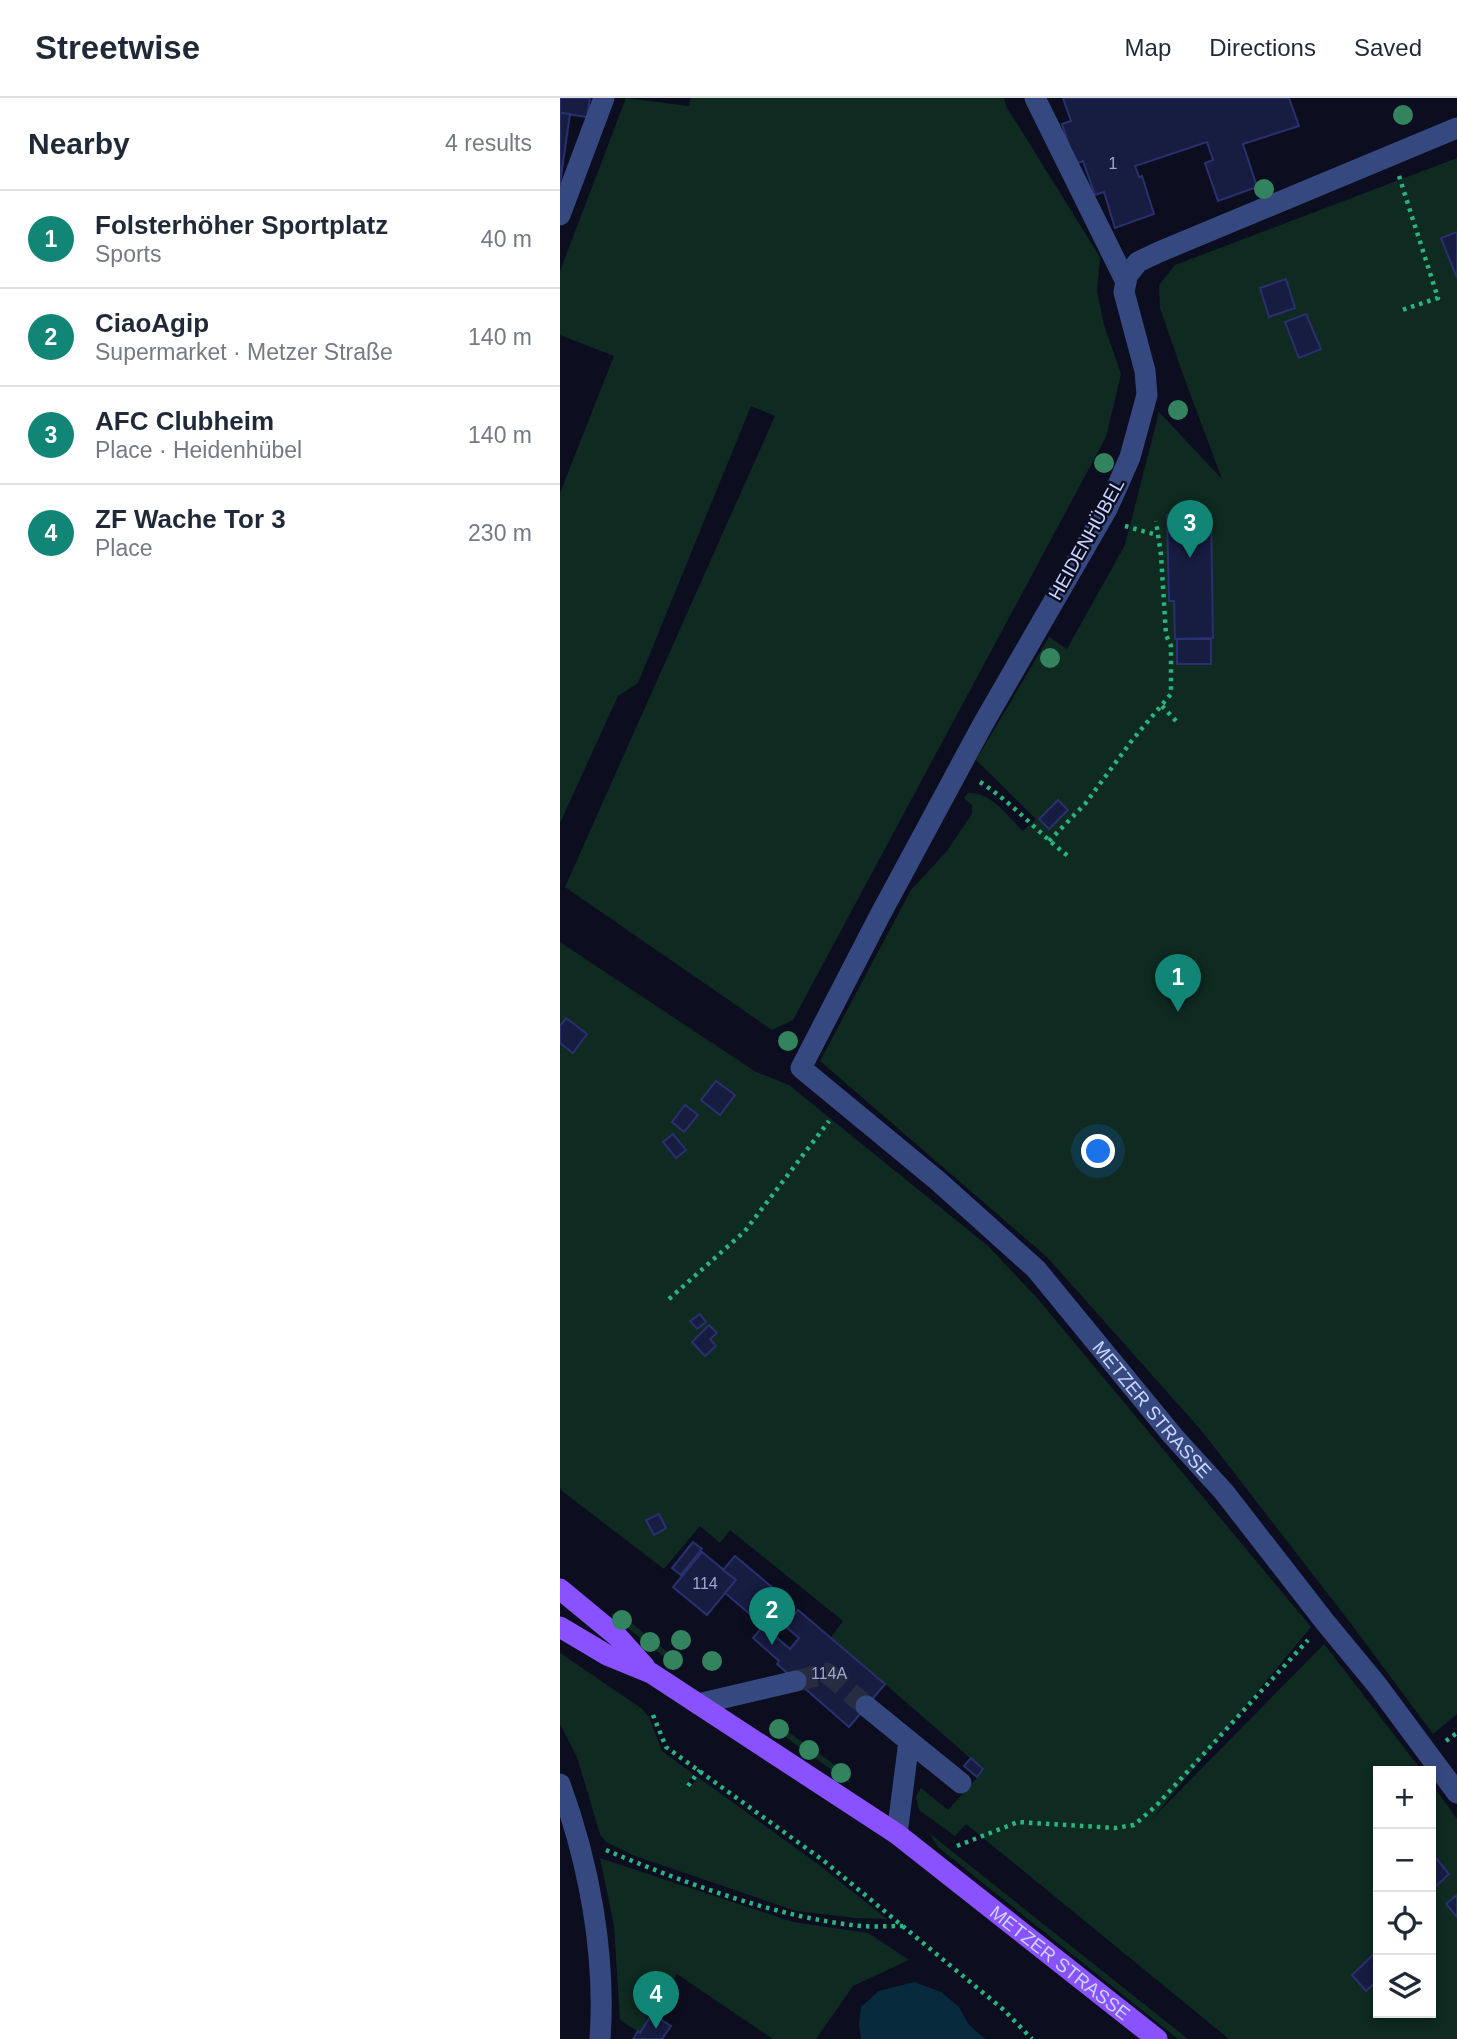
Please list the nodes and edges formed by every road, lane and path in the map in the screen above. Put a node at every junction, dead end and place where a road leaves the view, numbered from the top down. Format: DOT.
graph roads {
  1 [pos="604,98"];
  2 [pos="1035,98"];
  3 [pos="1457,128"];
  4 [pos="1392,155"];
  5 [pos="560,215"];
  6 [pos="1126,282"];
  7 [pos="1402,310"];
  8 [pos="1101,519"];
  9 [pos="1156,521"];
  10 [pos="1157,535"];
  11 [pos="1162,706"];
  12 [pos="1177,722"];
  13 [pos="958,769"];
  14 [pos="1049,841"];
  15 [pos="1068,856"];
  16 [pos="801,1068"];
  17 [pos="843,1102"];
  18 [pos="670,1299"];
  19 [pos="560,1589"];
  20 [pos="1325,1622"];
  21 [pos="560,1627"];
  22 [pos="651,1674"];
  23 [pos="796,1681"];
  24 [pos="698,1704"];
  25 [pos="866,1706"];
  26 [pos="653,1715"];
  27 [pos="909,1741"];
  28 [pos="699,1770"];
  29 [pos="961,1783"];
  30 [pos="560,1784"];
  31 [pos="688,1786"];
  32 [pos="1457,1793"];
  33 [pos="897,1834"];
  34 [pos="957,1846"];
  35 [pos="604,1849"];
  36 [pos="904,1926"];
  37 [pos="600,2039"];
  38 [pos="1032,2039"];
  39 [pos="1157,2039"];
  1 -- 5 [label="street"];
  2 -- 6 [label="street, HEIDENHÜBEL"];
  3 -- 4 [label="street"];
  4 -- 6 [label="street"];
  4 -- 7 [label="path"];
  6 -- 8 [label="street, HEIDENHÜBEL"];
  8 -- 10 [label="path"];
  8 -- 13 [label="street, HEIDENHÜBEL"];
  9 -- 10 [label="path"];
  10 -- 11 [label="path"];
  11 -- 12 [label="path"];
  11 -- 14 [label="path"];
  13 -- 14 [label="path"];
  13 -- 16 [label="street, HEIDENHÜBEL"];
  14 -- 15 [label="path"];
  16 -- 17 [label="street, METZER STRASSE"];
  17 -- 18 [label="path"];
  17 -- 20 [label="street, METZER STRASSE"];
  19 -- 22 [label="main road, METZER STRASSE"];
  20 -- 32 [label="street, METZER STRASSE"];
  20 -- 34 [label="path"];
  21 -- 22 [label="main road, METZER STRASSE"];
  22 -- 24 [label="main road, METZER STRASSE"];
  23 -- 24 [label="street"];
  24 -- 33 [label="main road, METZER STRASSE"];
  25 -- 27 [label="street"];
  26 -- 28 [label="path"];
  27 -- 29 [label="street"];
  27 -- 33 [label="street"];
  28 -- 31 [label="path"];
  28 -- 36 [label="path"];
  30 -- 37 [label="street"];
  33 -- 39 [label="main road, METZER STRASSE"];
  35 -- 36 [label="path"];
  36 -- 38 [label="path"];
}
